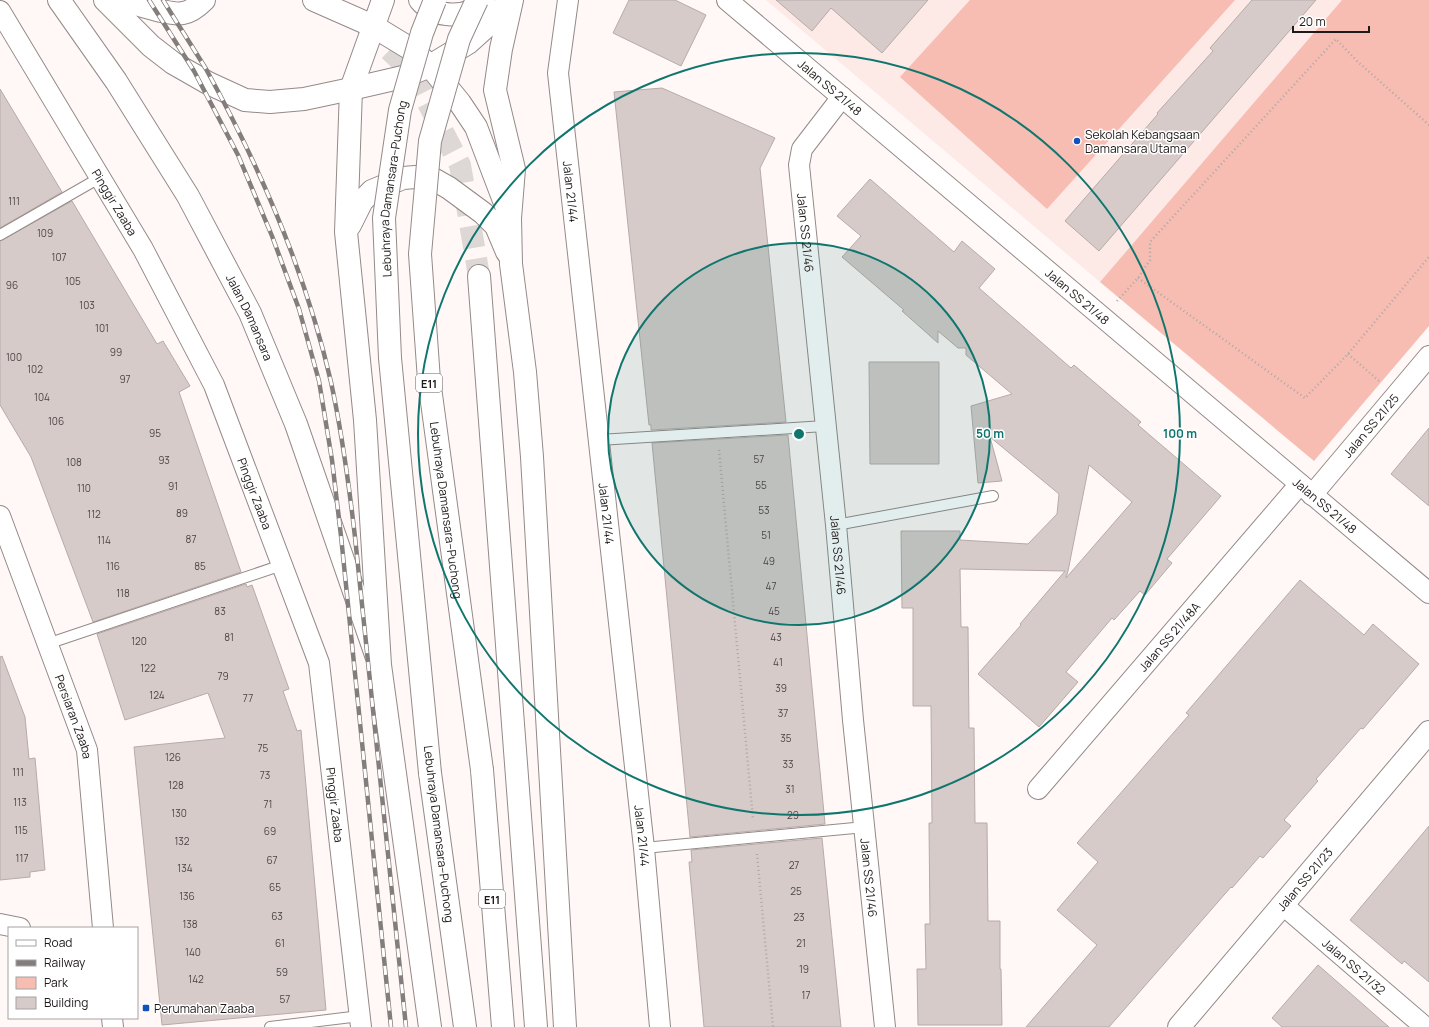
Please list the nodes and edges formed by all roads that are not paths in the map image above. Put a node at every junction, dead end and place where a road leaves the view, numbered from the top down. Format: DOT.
graph roads {
  1 [pos="59,0"];
  2 [pos="105,0"];
  3 [pos="121,0"];
  4 [pos="204,0"];
  5 [pos="314,0"];
  6 [pos="384,0"];
  7 [pos="420,0"];
  8 [pos="435,0"];
  9 [pos="477,0"];
  10 [pos="487,0"];
  11 [pos="511,0"];
  12 [pos="568,0"];
  13 [pos="727,0"];
  14 [pos="0,10"];
  15 [pos="373,26"];
  16 [pos="430,66"];
  17 [pos="351,89"];
  18 [pos="842,97"];
  19 [pos="101,177"];
  20 [pos="510,218"];
  21 [pos="346,232"];
  22 [pos="0,235"];
  23 [pos="511,264"];
  24 [pos="479,276"];
  25 [pos="1429,356"];
  26 [pos="825,426"];
  27 [pos="599,440"];
  28 [pos="1306,489"];
  29 [pos="993,496"];
  30 [pos="0,516"];
  31 [pos="836,525"];
  32 [pos="282,564"];
  33 [pos="1429,593"];
  34 [pos="47,644"];
  35 [pos="380,666"];
  36 [pos="1429,732"];
  37 [pos="1038,789"];
  38 [pos="865,827"];
  39 [pos="644,848"];
  40 [pos="1283,905"];
  41 [pos="0,924"];
  42 [pos="15,927"];
  43 [pos="103,927"];
  44 [pos="361,1022"];
  45 [pos="270,1027"];
  46 [pos="430,1027"];
  47 [pos="465,1027"];
  48 [pos="503,1027"];
  49 [pos="536,1027"];
  50 [pos="565,1027"];
  51 [pos="660,1027"];
  52 [pos="885,1027"];
  53 [pos="1179,1027"];
  54 [pos="1425,1027"];
  1 -- 35 [label="main road, Jalan Damansara"];
  2 -- 17 [label="main road"];
  3 -- 4 [label="main road"];
  5 -- 15 [label="main road"];
  6 -- 15 [label="main road"];
  7 -- 10 [label="main road"];
  8 -- 47 [label="main road, Lebuhraya Damansara–Puchong, bridge"];
  9 -- 48 [label="main road, Lebuhraya Damansara–Puchong / E11, bridge"];
  11 -- 16 [label="main road"];
  11 -- 20 [label="main road"];
  12 -- 27 [label="street, Jalan 21/44"];
  13 -- 18 [label="street, Jalan SS 21/48"];
  14 -- 19 [label="street, Pinggir Zaaba"];
  15 -- 16 [label="main road"];
  15 -- 17 [label="main road"];
  16 -- 17 [label="main road"];
  16 -- 20 [label="main road"];
  17 -- 21 [label="main road"];
  18 -- 26 [label="street, Jalan SS 21/46"];
  18 -- 28 [label="street, Jalan SS 21/48"];
  19 -- 22 [label="lane"];
  19 -- 32 [label="street, Pinggir Zaaba"];
  20 -- 23 [label="main road"];
  21 -- 23 [label="main road"];
  21 -- 35 [label="main road"];
  23 -- 50 [label="main road"];
  24 -- 49 [label="main road"];
  25 -- 28 [label="street, Jalan SS 21/25"];
  26 -- 27 [label="lane"];
  26 -- 31 [label="street, Jalan SS 21/46"];
  27 -- 39 [label="street, Jalan 21/44"];
  28 -- 33 [label="street, Jalan SS 21/48"];
  28 -- 37 [label="street, Jalan SS 21/48A"];
  29 -- 31 [label="lane"];
  30 -- 34 [label="street, Persiaran Zaaba"];
  31 -- 38 [label="street, Jalan SS 21/46"];
  32 -- 34 [label="lane"];
  32 -- 44 [label="street, Pinggir Zaaba"];
  34 -- 43 [label="street, Persiaran Zaaba"];
  35 -- 46 [label="main road"];
  36 -- 40 [label="main road, Jalan SS 21/23"];
  38 -- 39 [label="lane"];
  38 -- 52 [label="street, Jalan SS 21/46"];
  39 -- 51 [label="street, Jalan 21/44"];
  40 -- 53 [label="main road, Jalan SS 21/23"];
  40 -- 54 [label="street, Jalan SS 21/32"];
  41 -- 42 [label="street"];
  44 -- 45 [label="lane"];
}
